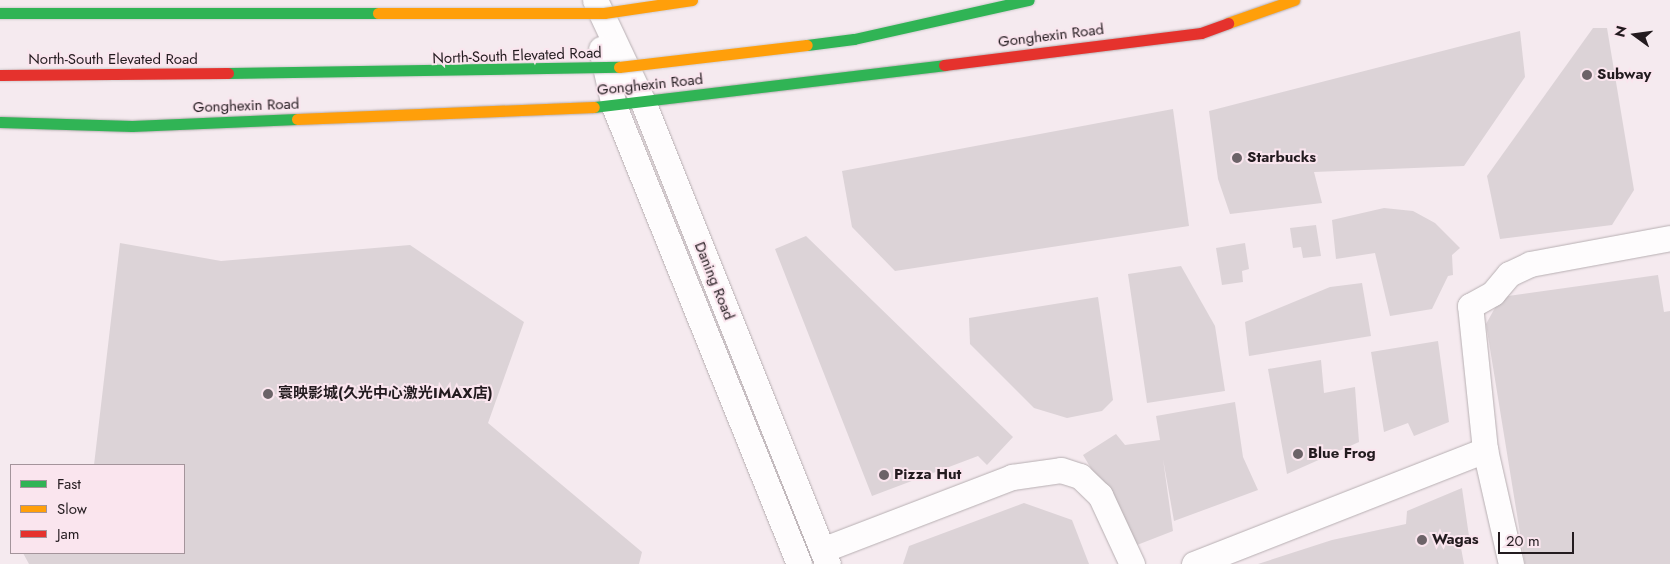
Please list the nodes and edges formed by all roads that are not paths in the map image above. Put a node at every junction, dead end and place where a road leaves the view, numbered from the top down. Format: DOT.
graph roads {
  1 [pos="590,0"];
  2 [pos="595,0"];
  3 [pos="692,0"];
  4 [pos="1029,0"];
  5 [pos="1294,0"];
  6 [pos="0,13"];
  7 [pos="0,75"];
  8 [pos="643,102"];
  9 [pos="614,106"];
  10 [pos="0,122"];
  11 [pos="1670,238"];
  12 [pos="1485,450"];
  13 [pos="825,557"];
  14 [pos="798,564"];
  15 [pos="1132,564"];
  16 [pos="1194,564"];
  17 [pos="1511,564"];
  1 -- 9 [label="street, Daning Road"];
  2 -- 8 [label="street, Daning Road"];
  3 -- 6 [label="main road, bridge"];
  4 -- 7 [label="main road, North-South Elevated Road, bridge"];
  5 -- 8 [label="main road, Gonghexin Road"];
  8 -- 9 [label="main road, Gonghexin Road"];
  8 -- 13 [label="street, Daning Road"];
  9 -- 10 [label="main road, Gonghexin Road"];
  9 -- 14 [label="street, Daning Road"];
  11 -- 12 [label="street"];
  12 -- 16 [label="street"];
  12 -- 17 [label="street"];
  13 -- 15 [label="street"];
}
